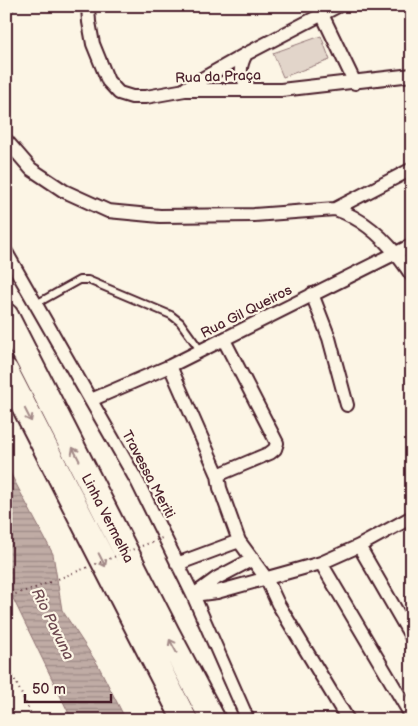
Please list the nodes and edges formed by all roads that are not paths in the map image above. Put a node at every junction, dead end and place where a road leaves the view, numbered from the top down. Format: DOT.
graph roads {
  1 [pos="88,6"];
  2 [pos="338,6"];
  3 [pos="320,11"];
  4 [pos="246,54"];
  5 [pos="412,75"];
  6 [pos="355,82"];
  7 [pos="185,90"];
  8 [pos="251,90"];
  9 [pos="6,140"];
  10 [pos="412,169"];
  11 [pos="336,210"];
  12 [pos="412,245"];
  13 [pos="6,252"];
  14 [pos="395,254"];
  15 [pos="412,276"];
  16 [pos="312,294"];
  17 [pos="36,304"];
  18 [pos="6,316"];
  19 [pos="224,340"];
  20 [pos="198,347"];
  21 [pos="170,366"];
  22 [pos="6,372"];
  23 [pos="91,400"];
  24 [pos="347,405"];
  25 [pos="218,474"];
  26 [pos="412,517"];
  27 [pos="239,541"];
  28 [pos="358,546"];
  29 [pos="253,560"];
  30 [pos="321,563"];
  31 [pos="178,564"];
  32 [pos="266,578"];
  33 [pos="193,595"];
  34 [pos="412,638"];
  35 [pos="412,717"];
  36 [pos="185,720"];
  37 [pos="212,720"];
  38 [pos="248,720"];
  39 [pos="348,720"];
  1 -- 7 [label="street, Rua da Praça"];
  2 -- 3 [label="street"];
  3 -- 4 [label="street"];
  3 -- 6 [label="street"];
  4 -- 7 [label="street"];
  4 -- 8 [label="street"];
  5 -- 6 [label="street, Rua da Praça"];
  6 -- 8 [label="street, Rua da Praça"];
  7 -- 8 [label="street, Rua da Praça"];
  9 -- 11 [label="street"];
  10 -- 11 [label="street"];
  11 -- 14 [label="street"];
  12 -- 14 [label="street, Rua Gil Queiros"];
  13 -- 17 [label="street, Travessa Meriti"];
  14 -- 15 [label="street"];
  14 -- 16 [label="street, Rua Gil Queiros"];
  16 -- 19 [label="street, Rua Gil Queiros"];
  16 -- 24 [label="street"];
  17 -- 20 [label="lane"];
  17 -- 23 [label="street, Travessa Meriti"];
  37 -- 18 [label="highway, Linha Vermelha, one-way"];
  19 -- 21 [label="street, Rua Gil Queiros"];
  19 -- 25 [label="street"];
  21 -- 23 [label="street, Rua Gil Queiros"];
  21 -- 25 [label="street"];
  22 -- 36 [label="highway, Linha Vermelha, one-way"];
  23 -- 31 [label="street, Travessa Meriti"];
  25 -- 27 [label="street"];
  26 -- 28 [label="street"];
  27 -- 29 [label="street"];
  27 -- 31 [label="street"];
  28 -- 30 [label="street"];
  28 -- 34 [label="street"];
  29 -- 32 [label="street"];
  29 -- 33 [label="street"];
  30 -- 32 [label="street"];
  30 -- 35 [label="street"];
  31 -- 33 [label="street, Travessa Meriti"];
  32 -- 33 [label="street"];
  32 -- 39 [label="street"];
  33 -- 38 [label="street, Travessa Meriti"];
}
